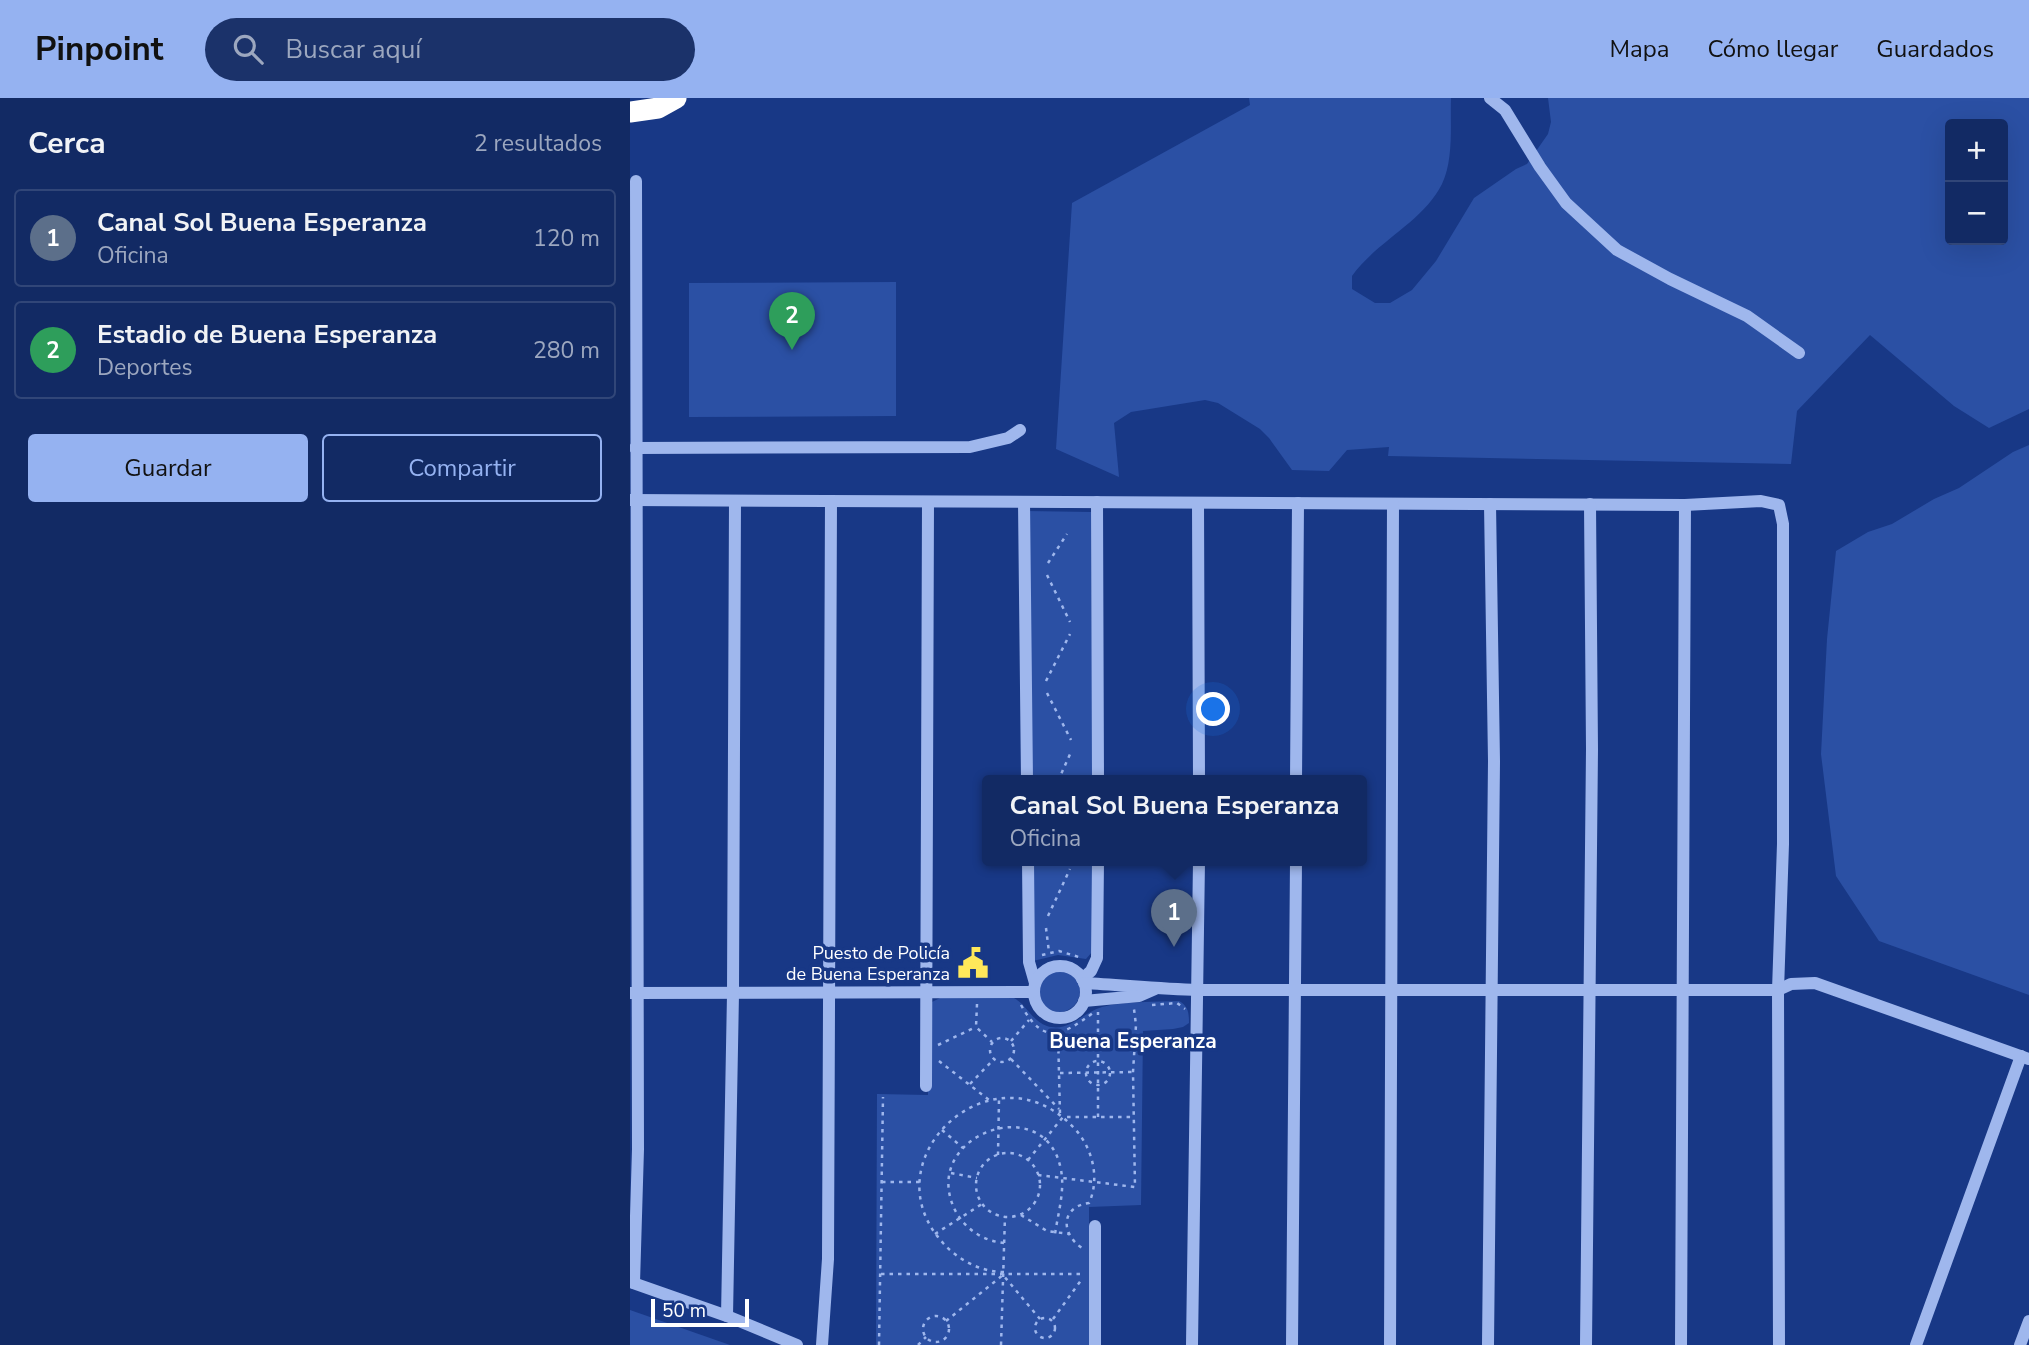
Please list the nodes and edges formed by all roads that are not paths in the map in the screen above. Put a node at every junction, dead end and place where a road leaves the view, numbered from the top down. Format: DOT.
graph roads {
  1 [pos="676,98"];
  2 [pos="1490,98"];
  3 [pos="635,116"];
  4 [pos="636,181"];
  5 [pos="1799,353"];
  6 [pos="1020,430"];
  7 [pos="635,447"];
  8 [pos="633,500"];
  9 [pos="734,501"];
  10 [pos="831,501"];
  11 [pos="928,502"];
  12 [pos="1024,502"];
  13 [pos="1097,502"];
  14 [pos="1198,503"];
  15 [pos="1298,503"];
  16 [pos="1394,504"];
  17 [pos="1490,504"];
  18 [pos="1590,504"];
  19 [pos="1685,505"];
  20 [pos="1027,775"];
  21 [pos="1098,775"];
  22 [pos="1199,775"];
  23 [pos="1297,775"];
  24 [pos="1028,866"];
  25 [pos="1098,866"];
  26 [pos="1199,866"];
  27 [pos="1296,866"];
  28 [pos="1083,981"];
  29 [pos="1034,988"];
  30 [pos="1156,989"];
  31 [pos="1392,989"];
  32 [pos="1198,990"];
  33 [pos="1296,990"];
  34 [pos="1493,990"];
  35 [pos="1589,990"];
  36 [pos="1682,990"];
  37 [pos="1778,990"];
  38 [pos="926,992"];
  39 [pos="633,993"];
  40 [pos="830,993"];
  41 [pos="733,994"];
  42 [pos="1084,1001"];
  43 [pos="2025,1057"];
  44 [pos="926,1086"];
  45 [pos="1095,1226"];
  46 [pos="632,1282"];
  47 [pos="727,1316"];
  48 [pos="2029,1321"];
  49 [pos="797,1345"];
  50 [pos="822,1345"];
  51 [pos="1094,1345"];
  52 [pos="1192,1345"];
  53 [pos="1292,1345"];
  54 [pos="1390,1345"];
  55 [pos="1488,1345"];
  56 [pos="1586,1345"];
  57 [pos="1681,1345"];
  58 [pos="1779,1345"];
  59 [pos="1916,1345"];
  60 [pos="2020,1345"];
  1 -- 3 [label="highway"];
  2 -- 5 [label="street"];
  4 -- 7 [label="street"];
  6 -- 7 [label="street"];
  7 -- 8 [label="street"];
  8 -- 9 [label="street"];
  8 -- 39 [label="street"];
  9 -- 10 [label="street"];
  9 -- 41 [label="street"];
  10 -- 11 [label="street"];
  10 -- 40 [label="street"];
  11 -- 12 [label="street"];
  11 -- 38 [label="street"];
  12 -- 13 [label="street"];
  12 -- 20 [label="street"];
  13 -- 14 [label="street"];
  13 -- 21 [label="street"];
  14 -- 15 [label="street"];
  14 -- 22 [label="street"];
  15 -- 16 [label="street"];
  15 -- 23 [label="street"];
  16 -- 17 [label="street"];
  16 -- 31 [label="street"];
  17 -- 18 [label="street"];
  17 -- 34 [label="street"];
  18 -- 19 [label="street"];
  18 -- 35 [label="street"];
  19 -- 36 [label="street"];
  19 -- 37 [label="street"];
  24 -- 29 [label="street"];
  25 -- 28 [label="street"];
  26 -- 32 [label="street"];
  27 -- 33 [label="street"];
  28 -- 29 [label="street"];
  28 -- 30 [label="street"];
  28 -- 42 [label="street"];
  29 -- 38 [label="street"];
  29 -- 42 [label="street"];
  30 -- 32 [label="street"];
  30 -- 42 [label="street"];
  31 -- 33 [label="street"];
  31 -- 34 [label="street"];
  31 -- 54 [label="street"];
  32 -- 33 [label="street"];
  32 -- 52 [label="street"];
  33 -- 53 [label="street"];
  34 -- 35 [label="street"];
  34 -- 55 [label="street"];
  35 -- 36 [label="street"];
  35 -- 56 [label="street"];
  36 -- 37 [label="street"];
  36 -- 57 [label="street"];
  37 -- 43 [label="street"];
  37 -- 58 [label="street"];
  38 -- 40 [label="street"];
  38 -- 44 [label="street"];
  39 -- 41 [label="street"];
  39 -- 46 [label="street"];
  40 -- 41 [label="street"];
  40 -- 50 [label="street"];
  41 -- 47 [label="street"];
  43 -- 59 [label="street"];
  45 -- 51 [label="street"];
  46 -- 47 [label="street"];
  47 -- 49 [label="street"];
  48 -- 60 [label="street"];
}
